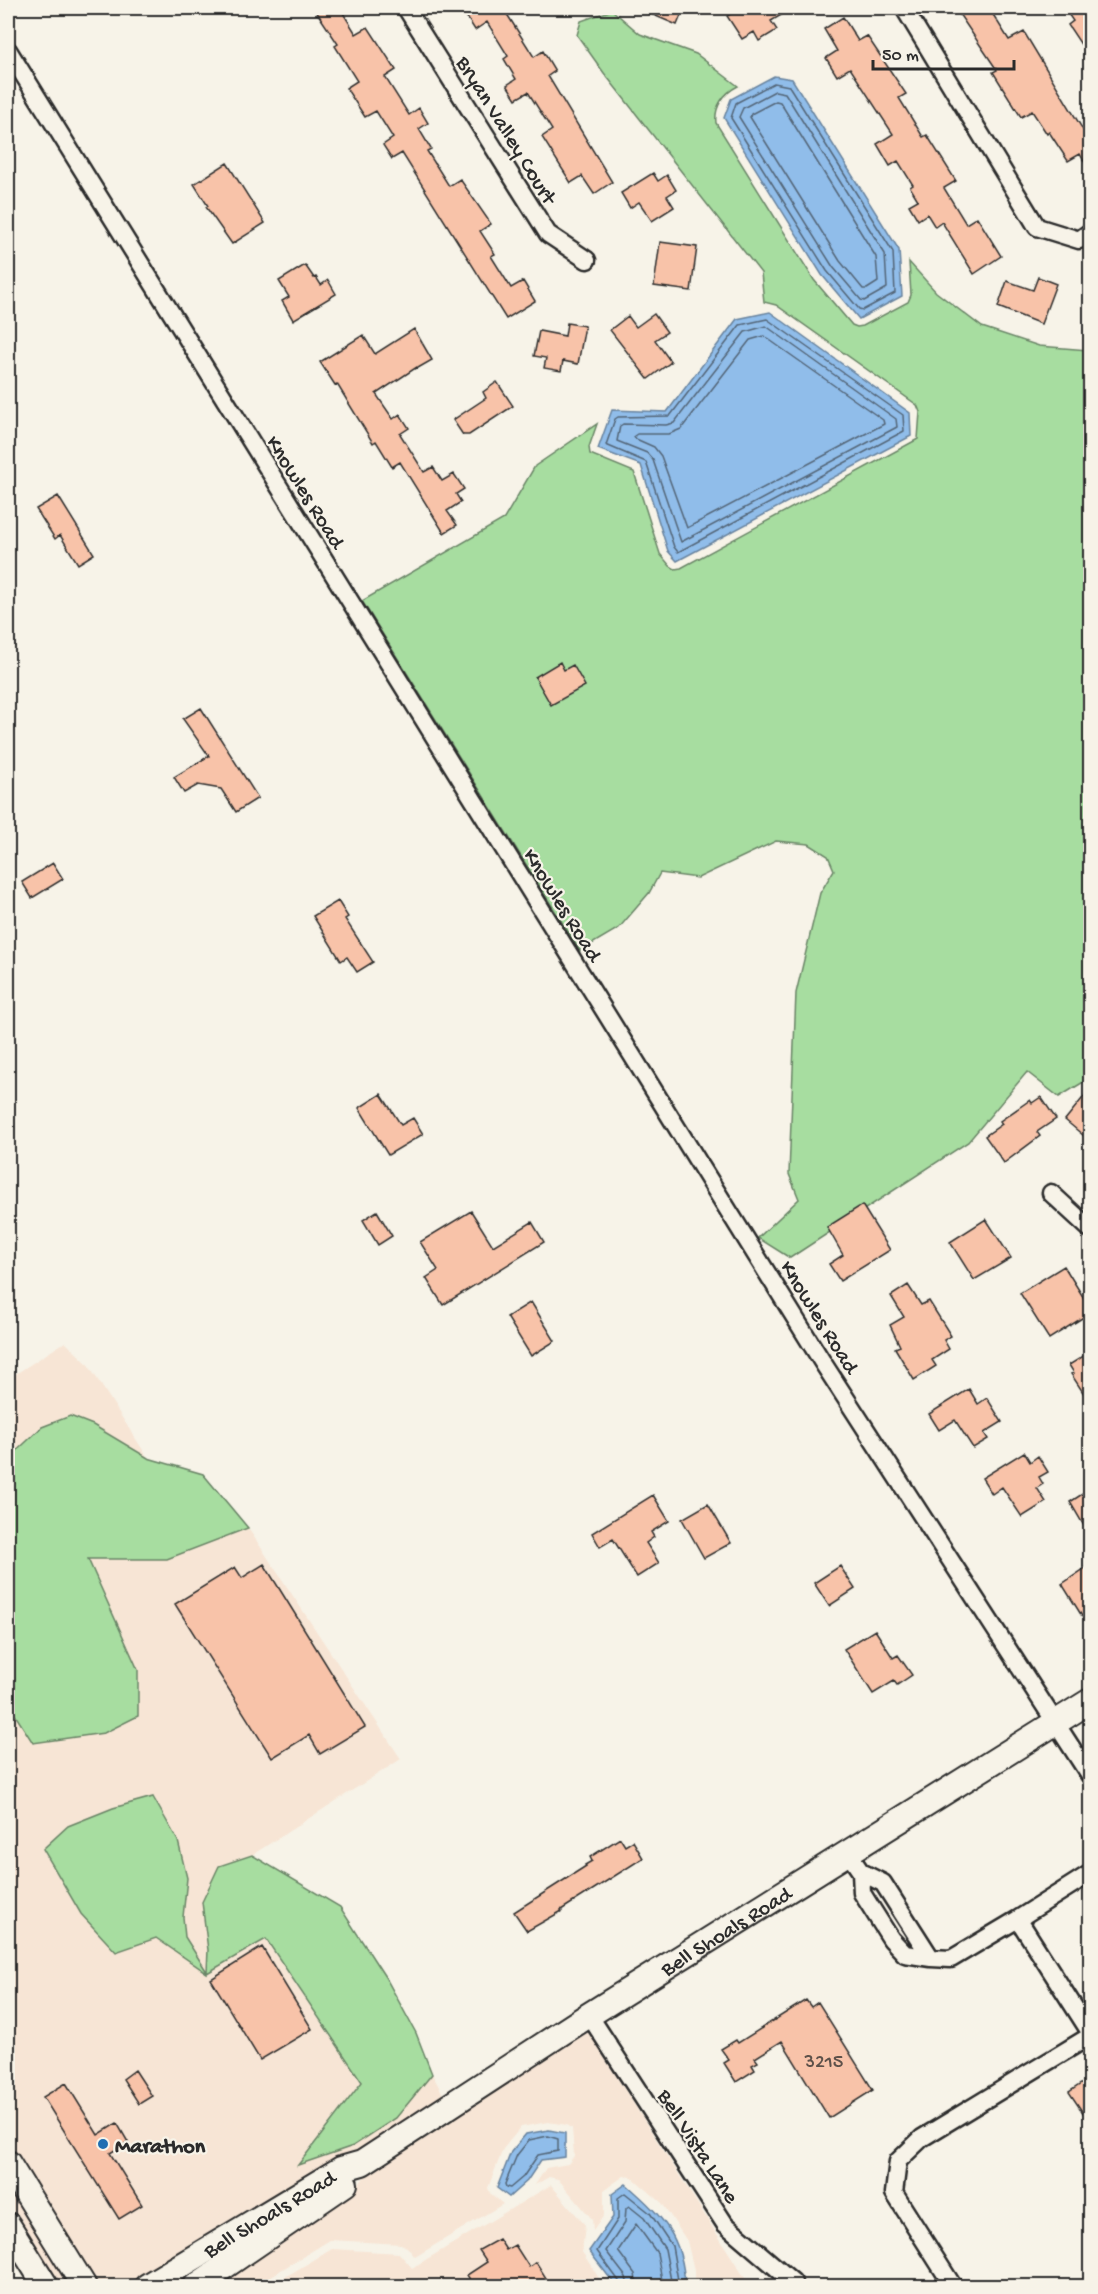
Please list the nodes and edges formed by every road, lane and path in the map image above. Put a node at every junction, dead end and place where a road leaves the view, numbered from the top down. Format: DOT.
graph roads {
  1 [pos="405,8"];
  2 [pos="904,8"];
  3 [pos="8,50"];
  4 [pos="1090,232"];
  5 [pos="586,260"];
  6 [pos="1051,1193"];
  7 [pos="1090,1229"];
  8 [pos="1090,1701"];
  9 [pos="1057,1722"];
  10 [pos="1090,1776"];
  11 [pos="854,1863"];
  12 [pos="1089,1874"];
  13 [pos="1018,1918"];
  14 [pos="907,1920"];
  15 [pos="887,1932"];
  16 [pos="931,1958"];
  17 [pos="589,2015"];
  18 [pos="1090,2034"];
  19 [pos="8,2163"];
  20 [pos="362,2163"];
  21 [pos="8,2225"];
  22 [pos="793,2282"];
  23 [pos="46,2286"];
  24 [pos="84,2286"];
  25 [pos="147,2286"];
  26 [pos="196,2286"];
  27 [pos="952,2286"];
  1 -- 5 [label="street, Bryan Valley Court"];
  2 -- 4 [label="street"];
  3 -- 9 [label="street, Knowles Road"];
  6 -- 7 [label="street"];
  8 -- 9 [label="main road, Bell Shoals Road"];
  9 -- 10 [label="street, Knowles Road"];
  9 -- 11 [label="main road, Bell Shoals Road"];
  11 -- 14 [label="street"];
  11 -- 15 [label="street"];
  11 -- 17 [label="main road, Bell Shoals Road"];
  12 -- 13 [label="street"];
  13 -- 16 [label="street"];
  13 -- 18 [label="street"];
  14 -- 15 [label="street"];
  14 -- 16 [label="street"];
  15 -- 16 [label="street"];
  17 -- 20 [label="main road, Bell Shoals Road"];
  17 -- 22 [label="street, Bell Vista Lane"];
  18 -- 27 [label="street"];
  19 -- 24 [label="main road"];
  20 -- 25 [label="main road, Bell Shoals Road"];
  20 -- 26 [label="main road, Bell Shoals Road"];
  21 -- 23 [label="main road"];
}
